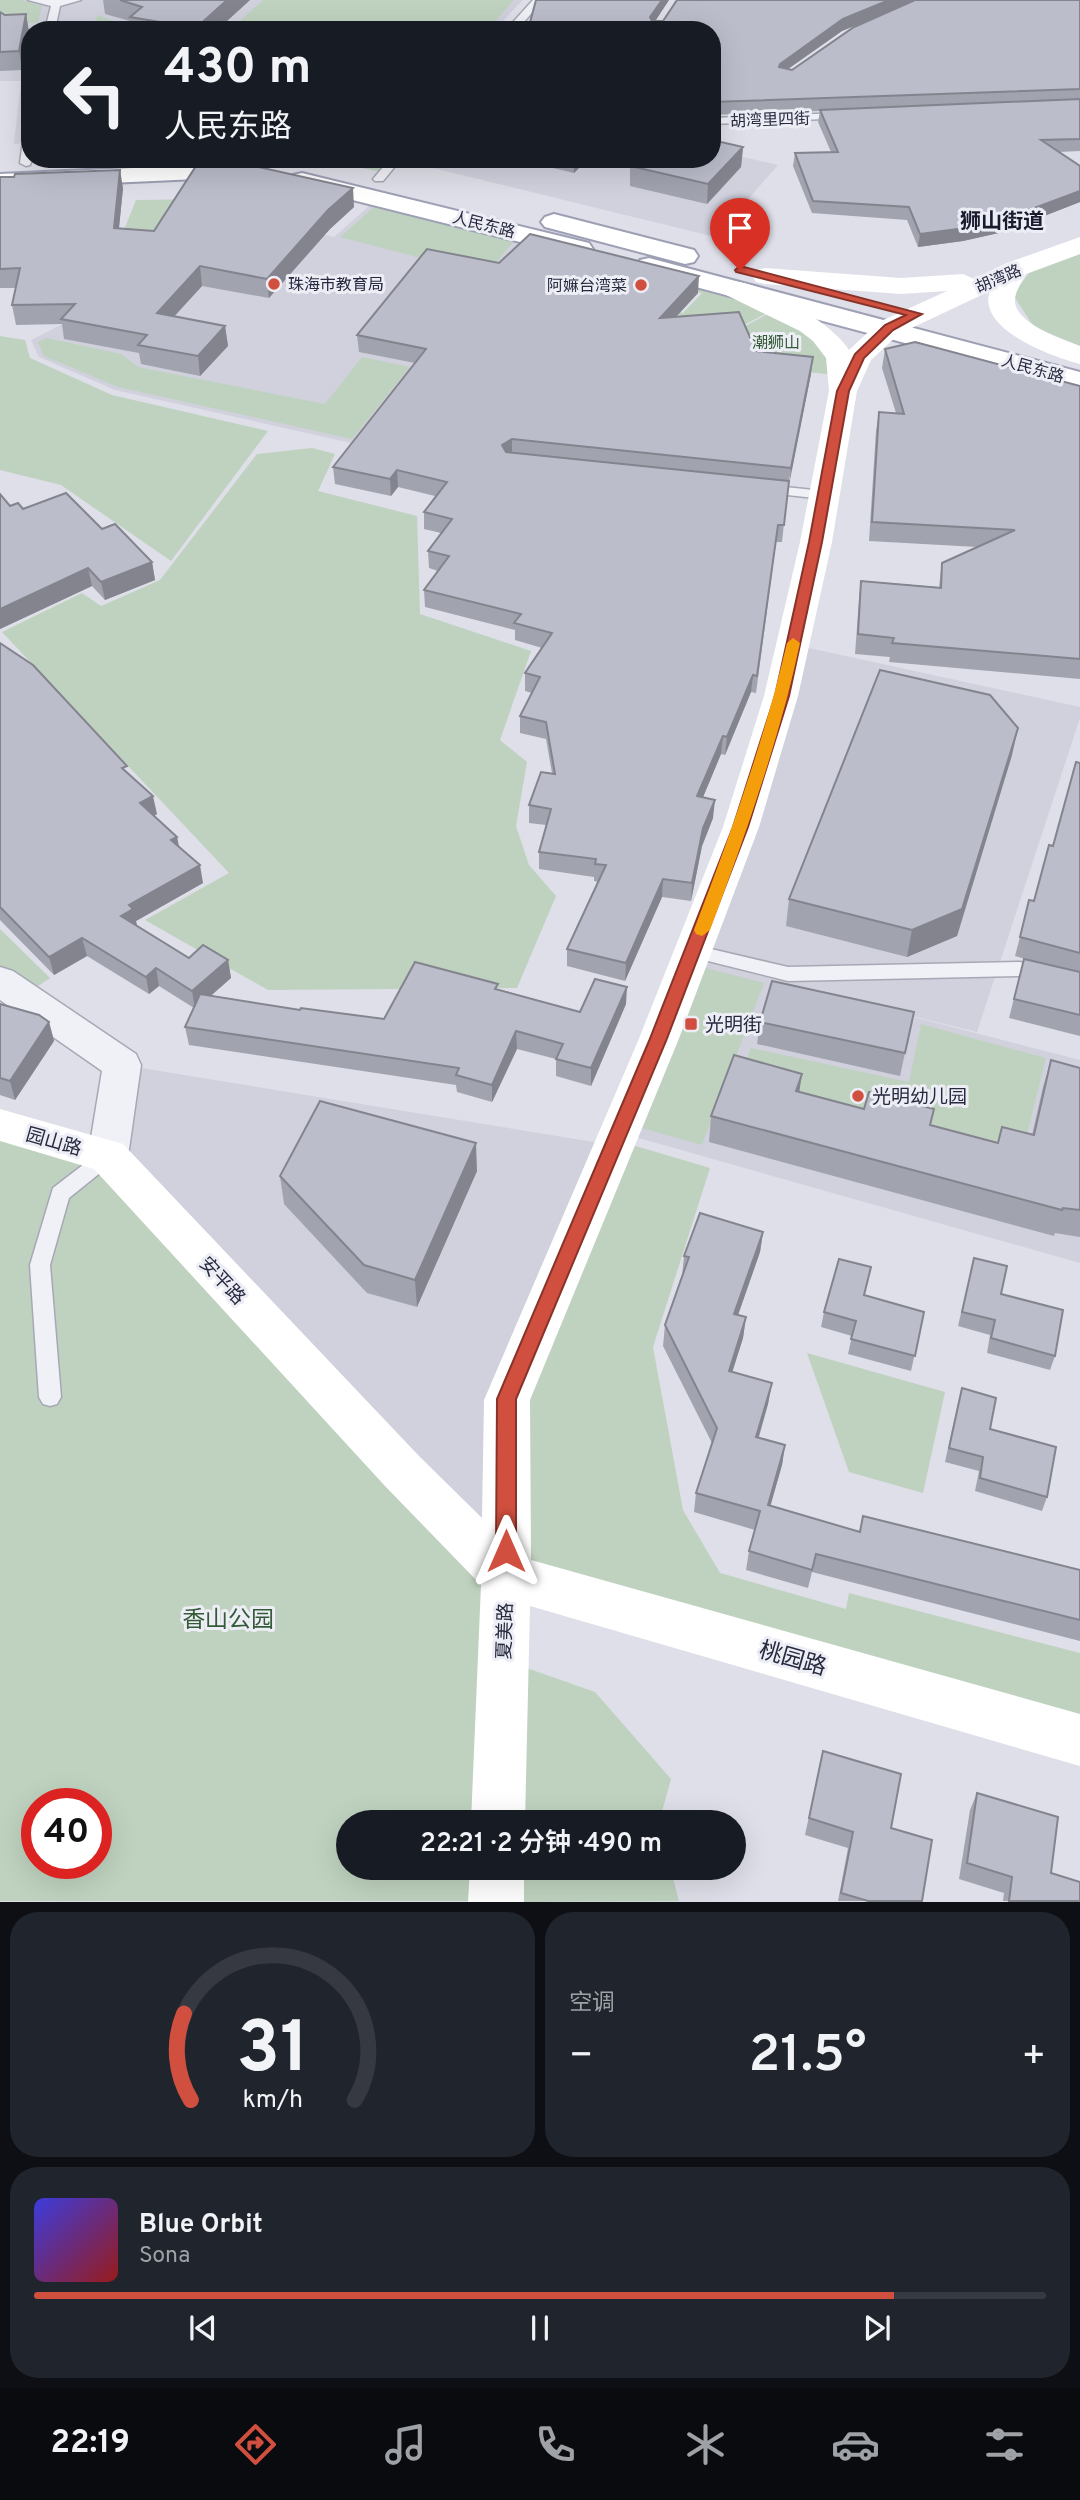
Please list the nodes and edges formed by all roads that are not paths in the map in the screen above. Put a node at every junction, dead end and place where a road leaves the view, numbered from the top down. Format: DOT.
graph roads {
  1 [pos="33,0"];
  2 [pos="76,0"];
  3 [pos="538,0"];
  4 [pos="56,4"];
  5 [pos="53,21"];
  6 [pos="519,21"];
  7 [pos="848,116"];
  8 [pos="721,121"];
  9 [pos="21,163"];
  10 [pos="0,164"];
  11 [pos="388,168"];
  12 [pos="279,170"];
  13 [pos="379,178"];
  14 [pos="0,181"];
  15 [pos="1080,245"];
  16 [pos="1016,270"];
  17 [pos="765,276"];
  18 [pos="733,288"];
  19 [pos="917,314"];
  20 [pos="889,328"];
  21 [pos="1080,358"];
  22 [pos="1080,381"];
  23 [pos="843,391"];
  24 [pos="756,488"];
  25 [pos="824,495"];
  26 [pos="694,951"];
  27 [pos="0,981"];
  28 [pos="1080,984"];
  29 [pos="0,1125"];
  30 [pos="108,1156"];
  31 [pos="50,1397"];
  32 [pos="506,1576"];
  33 [pos="1080,1740"];
  34 [pos="498,1810"];
  35 [pos="497,1880"];
  36 [pos="496,1902"];
  1 -- 4 [label="lane"];
  2 -- 4 [label="lane"];
  3 -- 6 [label="lane"];
  4 -- 5 [label="lane"];
  7 -- 8 [label="lane, 胡湾里四街"];
  9 -- 10 [label="street"];
  11 -- 13 [label="lane"];
  12 -- 13 [label="street, 人民东路"];
  12 -- 14 [label="street, 人民东路"];
  12 -- 18 [label="street, 人民东路"];
  13 -- 17 [label="street, 人民东路"];
  15 -- 16 [label="street, 胡湾路"];
  16 -- 17 [label="street"];
  16 -- 19 [label="street, 胡湾路"];
  16 -- 21 [label="street"];
  17 -- 19 [label="street, 人民东路"];
  18 -- 20 [label="street, 人民东路"];
  18 -- 23 [label="street"];
  19 -- 20 [label="street, 夏美路"];
  19 -- 21 [label="street, 人民东路"];
  20 -- 22 [label="street, 人民东路"];
  20 -- 23 [label="street, 夏美路"];
  23 -- 25 [label="street, 夏美路"];
  24 -- 25 [label="lane"];
  25 -- 26 [label="street, 夏美路"];
  26 -- 28 [label="lane"];
  26 -- 32 [label="street, 夏美路"];
  27 -- 30 [label="street"];
  29 -- 30 [label="street, 园山路"];
  30 -- 31 [label="lane"];
  30 -- 32 [label="street, 安平路"];
  32 -- 33 [label="street, 桃园路"];
  32 -- 34 [label="street, 夏美路"];
  35 -- 36 [label="street"];
}
